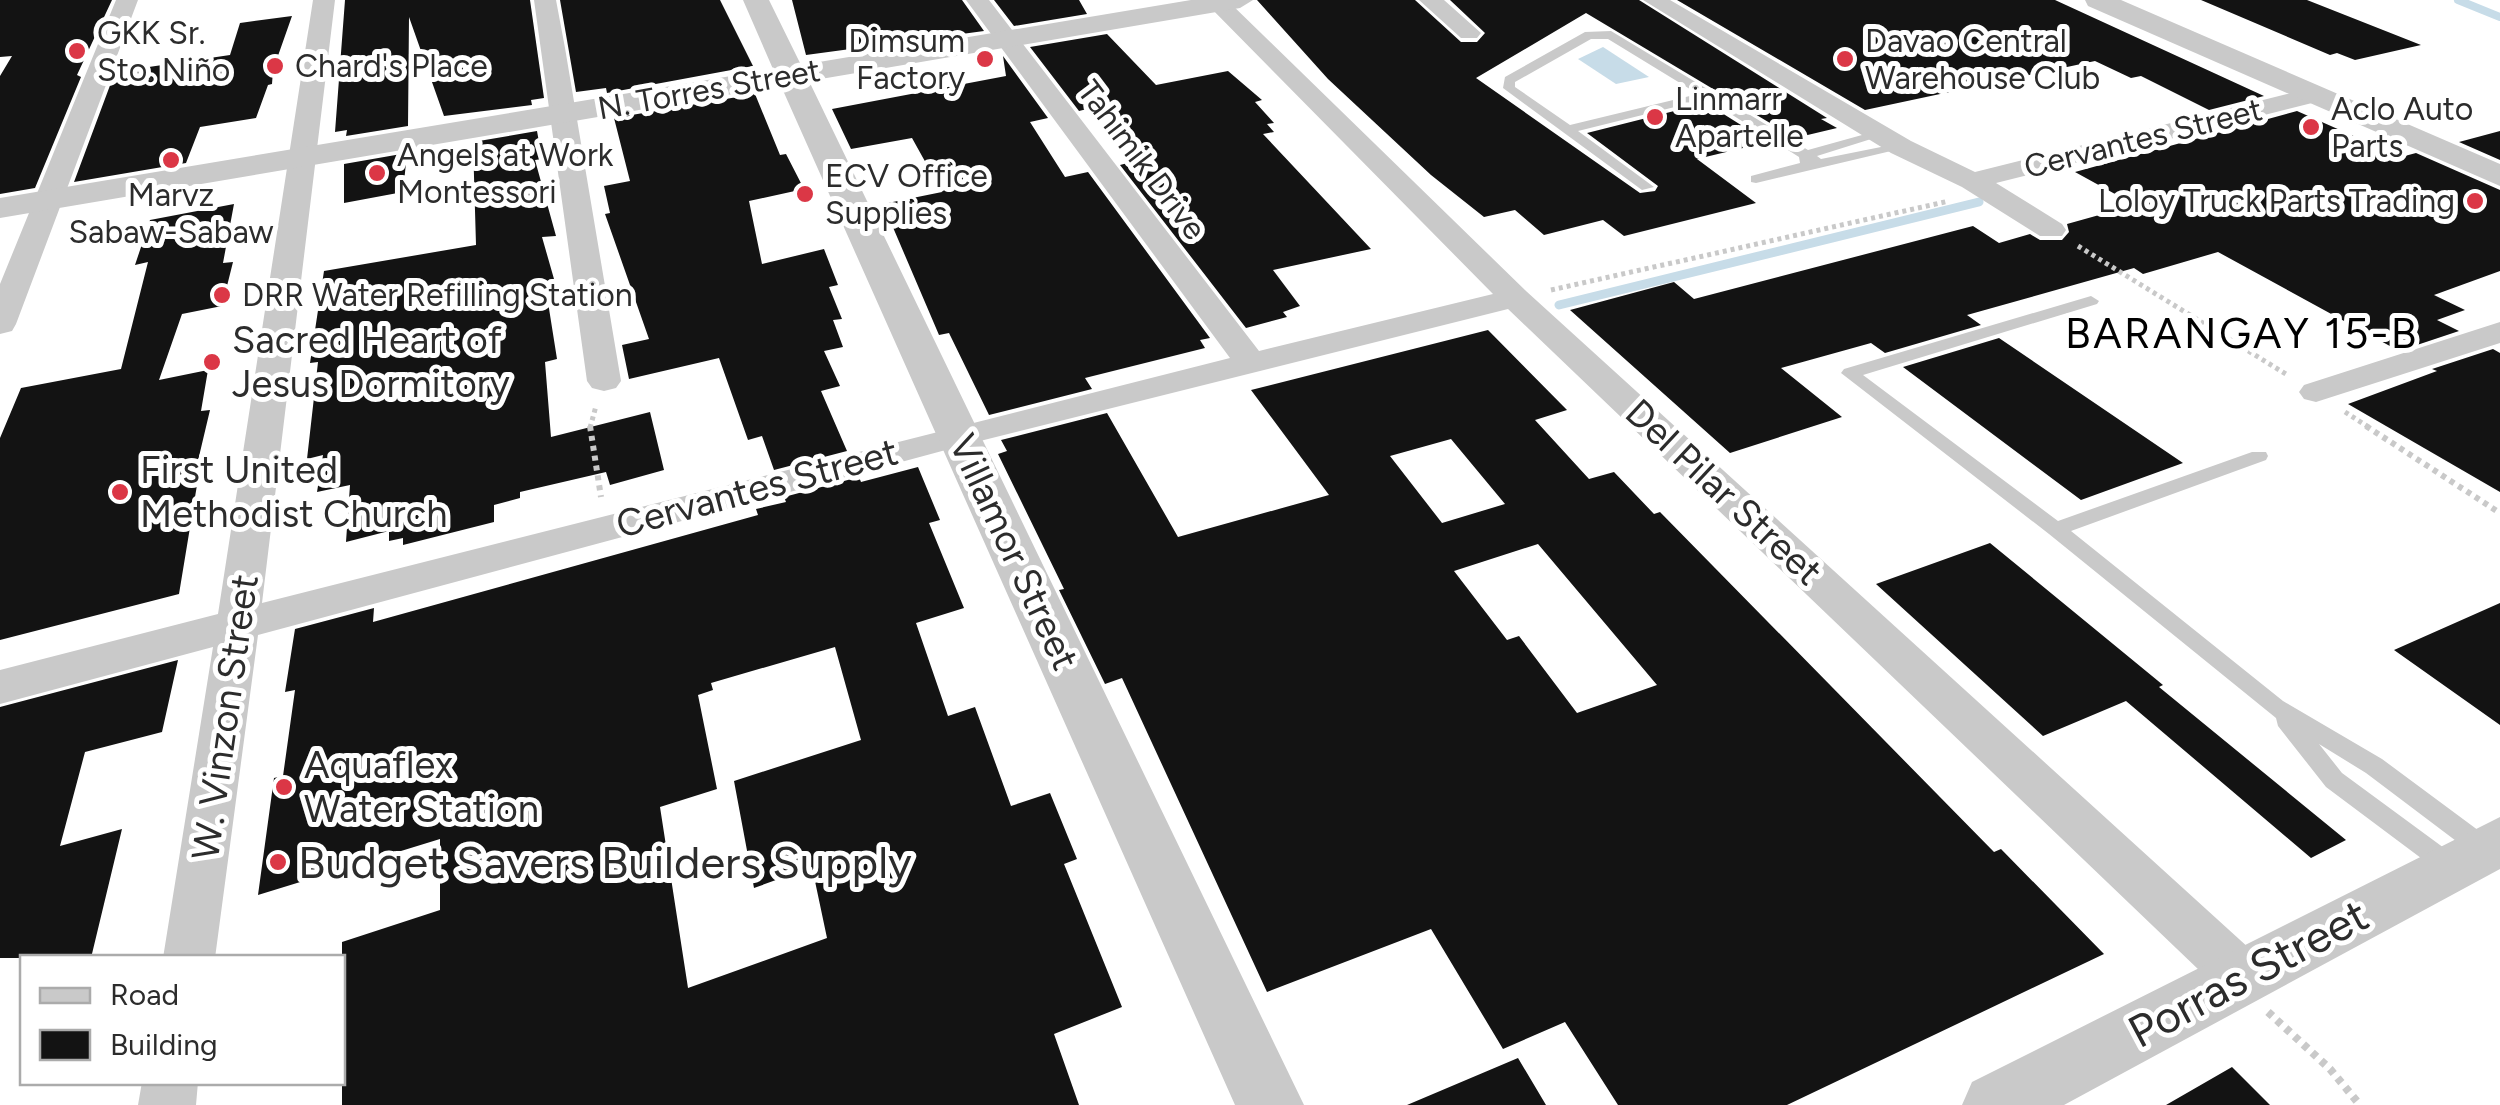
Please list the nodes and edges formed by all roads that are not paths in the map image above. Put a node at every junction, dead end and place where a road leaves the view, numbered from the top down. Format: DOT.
graph roads {
  1 [pos="127,0"];
  2 [pos="324,0"];
  3 [pos="545,0"];
  4 [pos="756,0"];
  5 [pos="978,0"];
  6 [pos="1430,0"];
  7 [pos="1654,0"];
  8 [pos="2098,0"];
  9 [pos="1224,1"];
  10 [pos="1469,33"];
  11 [pos="1008,39"];
  12 [pos="790,76"];
  13 [pos="2314,95"];
  14 [pos="1705,96"];
  15 [pos="566,113"];
  16 [pos="1567,130"];
  17 [pos="1890,141"];
  18 [pos="305,158"];
  19 [pos="1811,161"];
  20 [pos="2500,176"];
  21 [pos="1756,179"];
  22 [pos="1647,186"];
  23 [pos="1981,187"];
  24 [pos="49,200"];
  25 [pos="0,208"];
  26 [pos="2051,230"];
  27 [pos="1516,298"];
  28 [pos="2091,301"];
  29 [pos="0,324"];
  30 [pos="2500,332"];
  31 [pos="1250,362"];
  32 [pos="604,381"];
  33 [pos="2316,392"];
  34 [pos="960,435"];
  35 [pos="2259,456"];
  36 [pos="2056,528"];
  37 [pos="238,625"];
  38 [pos="0,687"];
  39 [pos="2275,707"];
  40 [pos="2478,852"];
  41 [pos="189,955"];
  42 [pos="2238,978"];
  43 [pos="1270,1105"];
  44 [pos="1996,1105"];
  1 -- 24 [label="street"];
  2 -- 18 [label="street, W. Vinzon Street"];
  3 -- 15 [label="street"];
  4 -- 12 [label="street, Villamor Street"];
  5 -- 11 [label="street, Tahimik Drive"];
  6 -- 10 [label="street"];
  7 -- 17 [label="street"];
  8 -- 13 [label="street"];
  9 -- 11 [label="street, N. Torres Street"];
  9 -- 27 [label="street, Del Pilar Street"];
  11 -- 12 [label="street, N. Torres Street"];
  11 -- 31 [label="street, Tahimik Drive"];
  12 -- 15 [label="street, N. Torres Street"];
  12 -- 34 [label="street, Villamor Street"];
  13 -- 20 [label="street"];
  13 -- 23 [label="street, Cervantes Street"];
  14 -- 16 [label="lane"];
  14 -- 16 [label="lane"];
  14 -- 19 [label="lane"];
  15 -- 18 [label="street, N. Torres Street"];
  15 -- 32 [label="street"];
  16 -- 22 [label="lane"];
  17 -- 19 [label="lane"];
  17 -- 19 [label="lane"];
  17 -- 23 [label="street"];
  18 -- 24 [label="street, N. Torres Street"];
  18 -- 37 [label="street, W. Vinzon Street"];
  19 -- 21 [label="lane"];
  23 -- 26 [label="street"];
  24 -- 25 [label="street, N. Torres Street"];
  24 -- 29 [label="street"];
  27 -- 31 [label="street, Cervantes Street"];
  27 -- 42 [label="street, Del Pilar Street"];
  28 -- 36 [label="lane"];
  30 -- 33 [label="street"];
  31 -- 34 [label="street, Cervantes Street"];
  34 -- 37 [label="street, Cervantes Street"];
  34 -- 43 [label="street, Villamor Street"];
  35 -- 36 [label="lane"];
  36 -- 39 [label="lane"];
  37 -- 38 [label="street, Cervantes Street"];
  37 -- 41 [label="street, W. Vinzon Street"];
  39 -- 40 [label="lane"];
  39 -- 40 [label="lane"];
  40 -- 42 [label="street, Porras Street"];
  42 -- 44 [label="street, Porras Street"];
}
